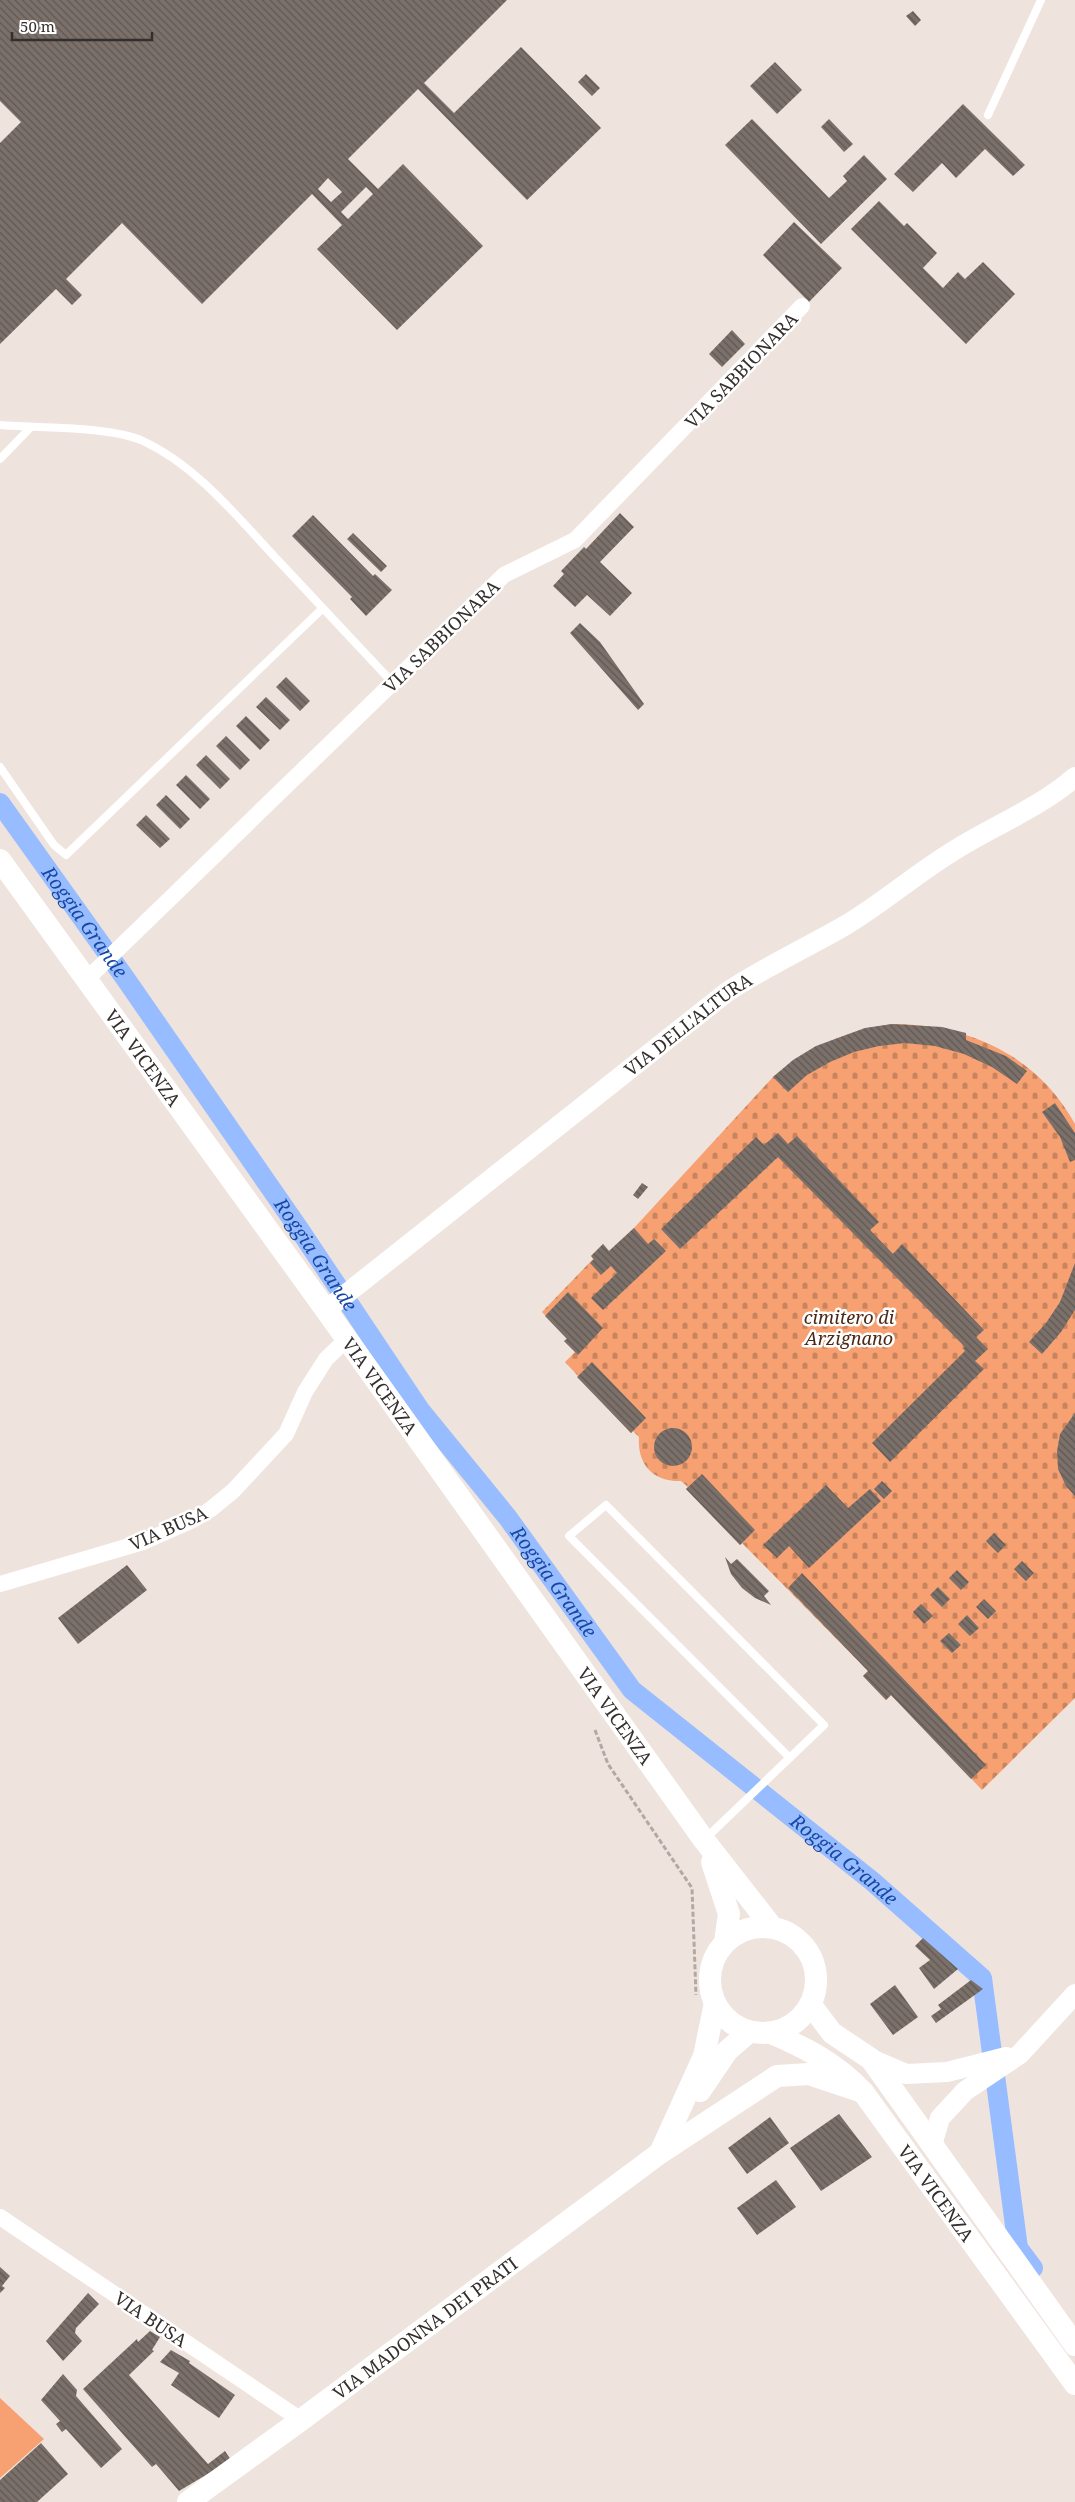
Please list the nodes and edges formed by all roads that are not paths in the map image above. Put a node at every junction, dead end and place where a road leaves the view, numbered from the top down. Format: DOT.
graph roads {
  1 [pos="1041,0"];
  2 [pos="988,115"];
  3 [pos="802,306"];
  4 [pos="0,426"];
  5 [pos="31,427"];
  6 [pos="0,459"];
  7 [pos="323,608"];
  8 [pos="393,682"];
  9 [pos="0,767"];
  10 [pos="1075,777"];
  11 [pos="0,860"];
  12 [pos="86,979"];
  13 [pos="326,1310"];
  14 [pos="347,1339"];
  15 [pos="0,1584"];
  16 [pos="790,1758"];
  17 [pos="704,1840"];
  18 [pos="772,1927"];
  19 [pos="725,1942"];
  20 [pos="1075,1994"];
  21 [pos="705,2002"];
  22 [pos="811,2005"];
  23 [pos="749,2032"];
  24 [pos="771,2033"];
  25 [pos="1020,2054"];
  26 [pos="871,2060"];
  27 [pos="863,2092"];
  28 [pos="932,2145"];
  29 [pos="660,2153"];
  30 [pos="0,2217"];
  31 [pos="1075,2345"];
  32 [pos="1075,2384"];
  33 [pos="302,2420"];
  34 [pos="188,2502"];
  1 -- 2 [label="lane"];
  3 -- 8 [label="street, VIA SABBIONARA"];
  4 -- 5 [label="lane"];
  5 -- 6 [label="lane"];
  5 -- 7 [label="lane"];
  7 -- 8 [label="lane"];
  7 -- 9 [label="lane"];
  8 -- 12 [label="street, VIA SABBIONARA"];
  10 -- 13 [label="street, VIA DELL'ALTURA"];
  11 -- 12 [label="main road, VIA VICENZA"];
  12 -- 13 [label="main road, VIA VICENZA"];
  13 -- 14 [label="main road, VIA VICENZA"];
  14 -- 15 [label="street, VIA BUSA"];
  14 -- 17 [label="main road, VIA VICENZA"];
  16 -- 16 [label="lane"];
  16 -- 17 [label="lane"];
  17 -- 18 [label="main road, VIA VICENZA"];
  17 -- 19 [label="main road, VIA VICENZA"];
  18 -- 19 [label="main road, VIA VICENZA"];
  18 -- 22 [label="main road, VIA VICENZA"];
  19 -- 21 [label="main road, VIA VICENZA"];
  20 -- 25 [label="street"];
  21 -- 23 [label="main road, VIA VICENZA"];
  21 -- 29 [label="main road, VIA MADONNA DEI PRATI"];
  22 -- 24 [label="main road, VIA VICENZA"];
  22 -- 26 [label="main road, VIA VICENZA"];
  23 -- 24 [label="main road, VIA VICENZA"];
  23 -- 29 [label="main road, VIA MADONNA DEI PRATI"];
  24 -- 27 [label="main road, VIA VICENZA"];
  25 -- 26 [label="street"];
  25 -- 28 [label="street"];
  26 -- 28 [label="main road, VIA VICENZA"];
  27 -- 29 [label="main road, VIA MADONNA DEI PRATI"];
  27 -- 32 [label="main road, VIA VICENZA"];
  28 -- 31 [label="main road, VIA VICENZA"];
  29 -- 33 [label="main road, VIA MADONNA DEI PRATI"];
  30 -- 33 [label="street, VIA BUSA"];
  33 -- 34 [label="main road, VIA MADONNA DEI PRATI"];
}
